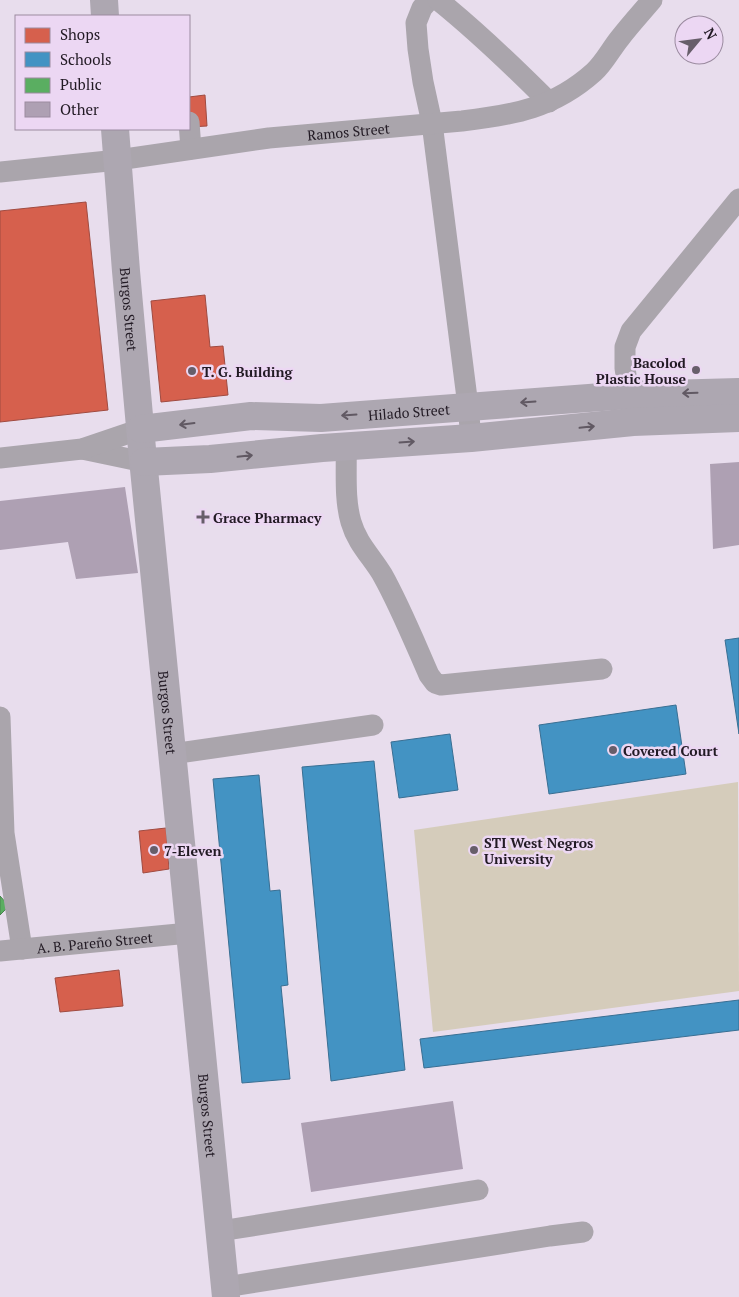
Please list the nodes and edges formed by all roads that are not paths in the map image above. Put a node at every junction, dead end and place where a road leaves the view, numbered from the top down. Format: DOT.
graph roads {
  1 [pos="104,0"];
  2 [pos="429,0"];
  3 [pos="438,0"];
  4 [pos="652,0"];
  5 [pos="105,15"];
  6 [pos="549,102"];
  7 [pos="432,123"];
  8 [pos="115,130"];
  9 [pos="190,130"];
  10 [pos="191,149"];
  11 [pos="118,160"];
  12 [pos="0,172"];
  13 [pos="739,199"];
  14 [pos="739,392"];
  15 [pos="629,395"];
  16 [pos="468,406"];
  17 [pos="321,418"];
  18 [pos="739,418"];
  19 [pos="633,422"];
  20 [pos="141,429"];
  21 [pos="471,438"];
  22 [pos="334,447"];
  23 [pos="82,449"];
  24 [pos="0,458"];
  25 [pos="144,462"];
  26 [pos="602,669"];
  27 [pos="0,717"];
  28 [pos="373,725"];
  29 [pos="172,754"];
  30 [pos="190,933"];
  31 [pos="22,948"];
  32 [pos="0,950"];
  33 [pos="478,1190"];
  34 [pos="220,1232"];
  35 [pos="583,1232"];
  36 [pos="226,1292"];
  1 -- 5 [label="main road"];
  2 -- 7 [label="street"];
  3 -- 6 [label="street"];
  4 -- 6 [label="street, Ramos Street"];
  6 -- 7 [label="street, Ramos Street"];
  7 -- 10 [label="street, Ramos Street"];
  7 -- 16 [label="street"];
  8 -- 11 [label="main road, Burgos Street"];
  9 -- 10 [label="street"];
  10 -- 11 [label="street, Ramos Street"];
  11 -- 12 [label="street, Ramos Street"];
  11 -- 20 [label="main road, Burgos Street"];
  13 -- 15 [label="street"];
  14 -- 15 [label="main road, Hilado Street, one-way"];
  15 -- 16 [label="main road, Hilado Street, one-way"];
  15 -- 19 [label="street"];
  16 -- 17 [label="main road, Hilado Street, one-way"];
  16 -- 21 [label="street"];
  17 -- 20 [label="main road, Hilado Street, one-way"];
  17 -- 22 [label="main road"];
  18 -- 19 [label="main road, Hilado Street"];
  21 -- 19 [label="main road, Hilado Street, one-way"];
  20 -- 23 [label="street, Hilado Street"];
  20 -- 25 [label="main road, Burgos Street"];
  22 -- 21 [label="main road, Hilado Street, one-way"];
  25 -- 22 [label="main road, Hilado Street, one-way"];
  22 -- 26 [label="street"];
  23 -- 24 [label="street, Hilado Street"];
  23 -- 25 [label="street, Hilado Street"];
  25 -- 29 [label="main road, Burgos Street"];
  27 -- 31 [label="street"];
  28 -- 29 [label="street"];
  29 -- 30 [label="main road, Burgos Street"];
  30 -- 31 [label="street, A. B. Pareño Street"];
  30 -- 34 [label="main road, Burgos Street"];
  31 -- 32 [label="street, A. B. Pareño Street"];
  33 -- 34 [label="street"];
  34 -- 36 [label="main road, Burgos Street"];
  35 -- 36 [label="street"];
}
